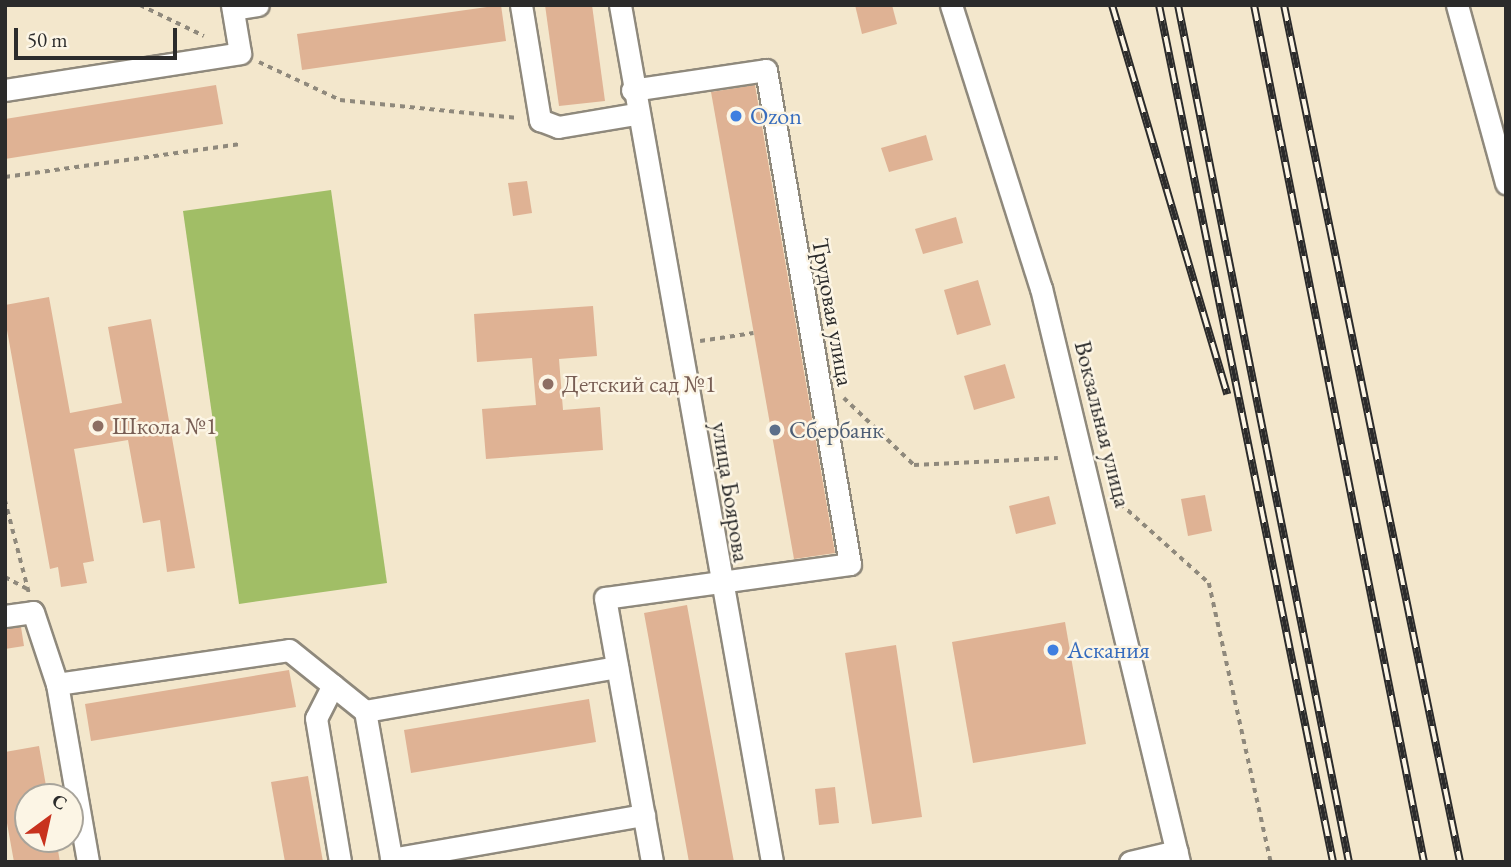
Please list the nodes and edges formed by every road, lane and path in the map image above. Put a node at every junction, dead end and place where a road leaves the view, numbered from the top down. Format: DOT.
graph roads {
  1 [pos="140,5"];
  2 [pos="258,5"];
  3 [pos="522,5"];
  4 [pos="620,5"];
  5 [pos="951,5"];
  6 [pos="1457,5"];
  7 [pos="233,7"];
  8 [pos="240,53"];
  9 [pos="5,90"];
  10 [pos="632,90"];
  11 [pos="636,114"];
  12 [pos="540,120"];
  13 [pos="239,144"];
  14 [pos="5,177"];
  15 [pos="1506,183"];
  16 [pos="753,333"];
  17 [pos="681,344"];
  18 [pos="5,500"];
  19 [pos="5,578"];
  20 [pos="718,578"];
  21 [pos="27,589"];
  22 [pos="33,612"];
  23 [pos="5,616"];
  24 [pos="617,667"];
  25 [pos="57,684"];
  26 [pos="333,685"];
  27 [pos="365,711"];
  28 [pos="644,815"];
  29 [pos="1178,856"];
  30 [pos="391,860"];
  31 [pos="88,862"];
  32 [pos="340,862"];
  33 [pos="652,862"];
  34 [pos="772,862"];
  35 [pos="1129,862"];
  1 -- 8 [label="path"];
  2 -- 7 [label="street"];
  3 -- 12 [label="street"];
  4 -- 10 [label="street, улица Боярова"];
  5 -- 29 [label="street, Вокзальная улица"];
  6 -- 15 [label="street"];
  7 -- 8 [label="street"];
  8 -- 9 [label="street"];
  8 -- 12 [label="path"];
  10 -- 11 [label="street, улица Боярова"];
  10 -- 20 [label="street, Трудовая улица"];
  11 -- 12 [label="street"];
  11 -- 17 [label="street, улица Боярова"];
  13 -- 14 [label="path"];
  16 -- 17 [label="path"];
  17 -- 20 [label="street, улица Боярова"];
  18 -- 21 [label="path"];
  19 -- 21 [label="path"];
  20 -- 24 [label="street"];
  20 -- 34 [label="street, улица Боярова"];
  21 -- 22 [label="path"];
  22 -- 23 [label="street"];
  22 -- 25 [label="street"];
  24 -- 27 [label="street"];
  24 -- 28 [label="street"];
  25 -- 26 [label="street"];
  25 -- 31 [label="street"];
  26 -- 27 [label="street"];
  26 -- 32 [label="street"];
  27 -- 30 [label="street"];
  28 -- 30 [label="street"];
  28 -- 33 [label="street"];
  29 -- 35 [label="street"];
}
